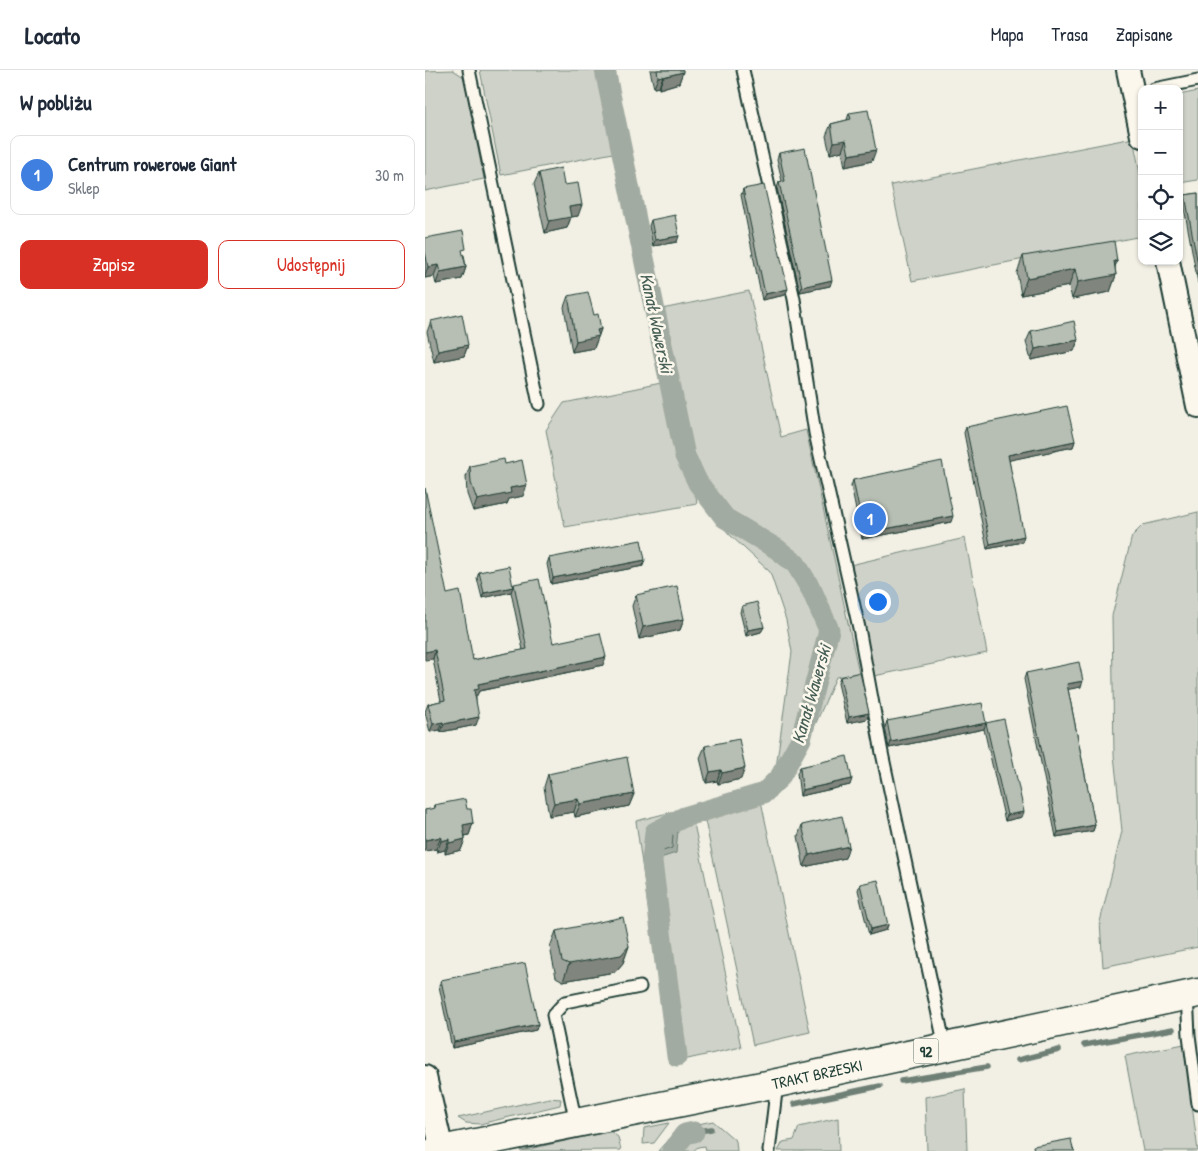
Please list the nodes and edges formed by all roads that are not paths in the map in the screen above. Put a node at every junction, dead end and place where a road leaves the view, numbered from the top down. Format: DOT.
graph roads {
  1 [pos="469,70"];
  2 [pos="743,70"];
  3 [pos="1128,70"];
  4 [pos="1198,80"];
  5 [pos="1139,85"];
  6 [pos="1173,85"];
  7 [pos="1169,265"];
  8 [pos="539,404"];
  9 [pos="1198,406"];
  10 [pos="640,987"];
  11 [pos="1192,994"];
  12 [pos="945,1046"];
  13 [pos="425,1077"];
  14 [pos="777,1083"];
  15 [pos="1198,1104"];
  16 [pos="576,1123"];
  17 [pos="439,1150"];
  18 [pos="769,1151"];
  1 -- 8 [label="lane"];
  2 -- 12 [label="lane"];
  3 -- 5 [label="street"];
  4 -- 6 [label="lane"];
  7 -- 9 [label="street"];
  10 -- 16 [label="lane"];
  11 -- 12 [label="main road, TRAKT BRZESKI / 92"];
  11 -- 15 [label="lane"];
  12 -- 14 [label="main road, TRAKT BRZESKI / 92"];
  13 -- 17 [label="street"];
  14 -- 16 [label="main road, TRAKT BRZESKI / 92"];
  14 -- 18 [label="lane"];
  16 -- 17 [label="main road, TRAKT BRZESKI / 92"];
}
